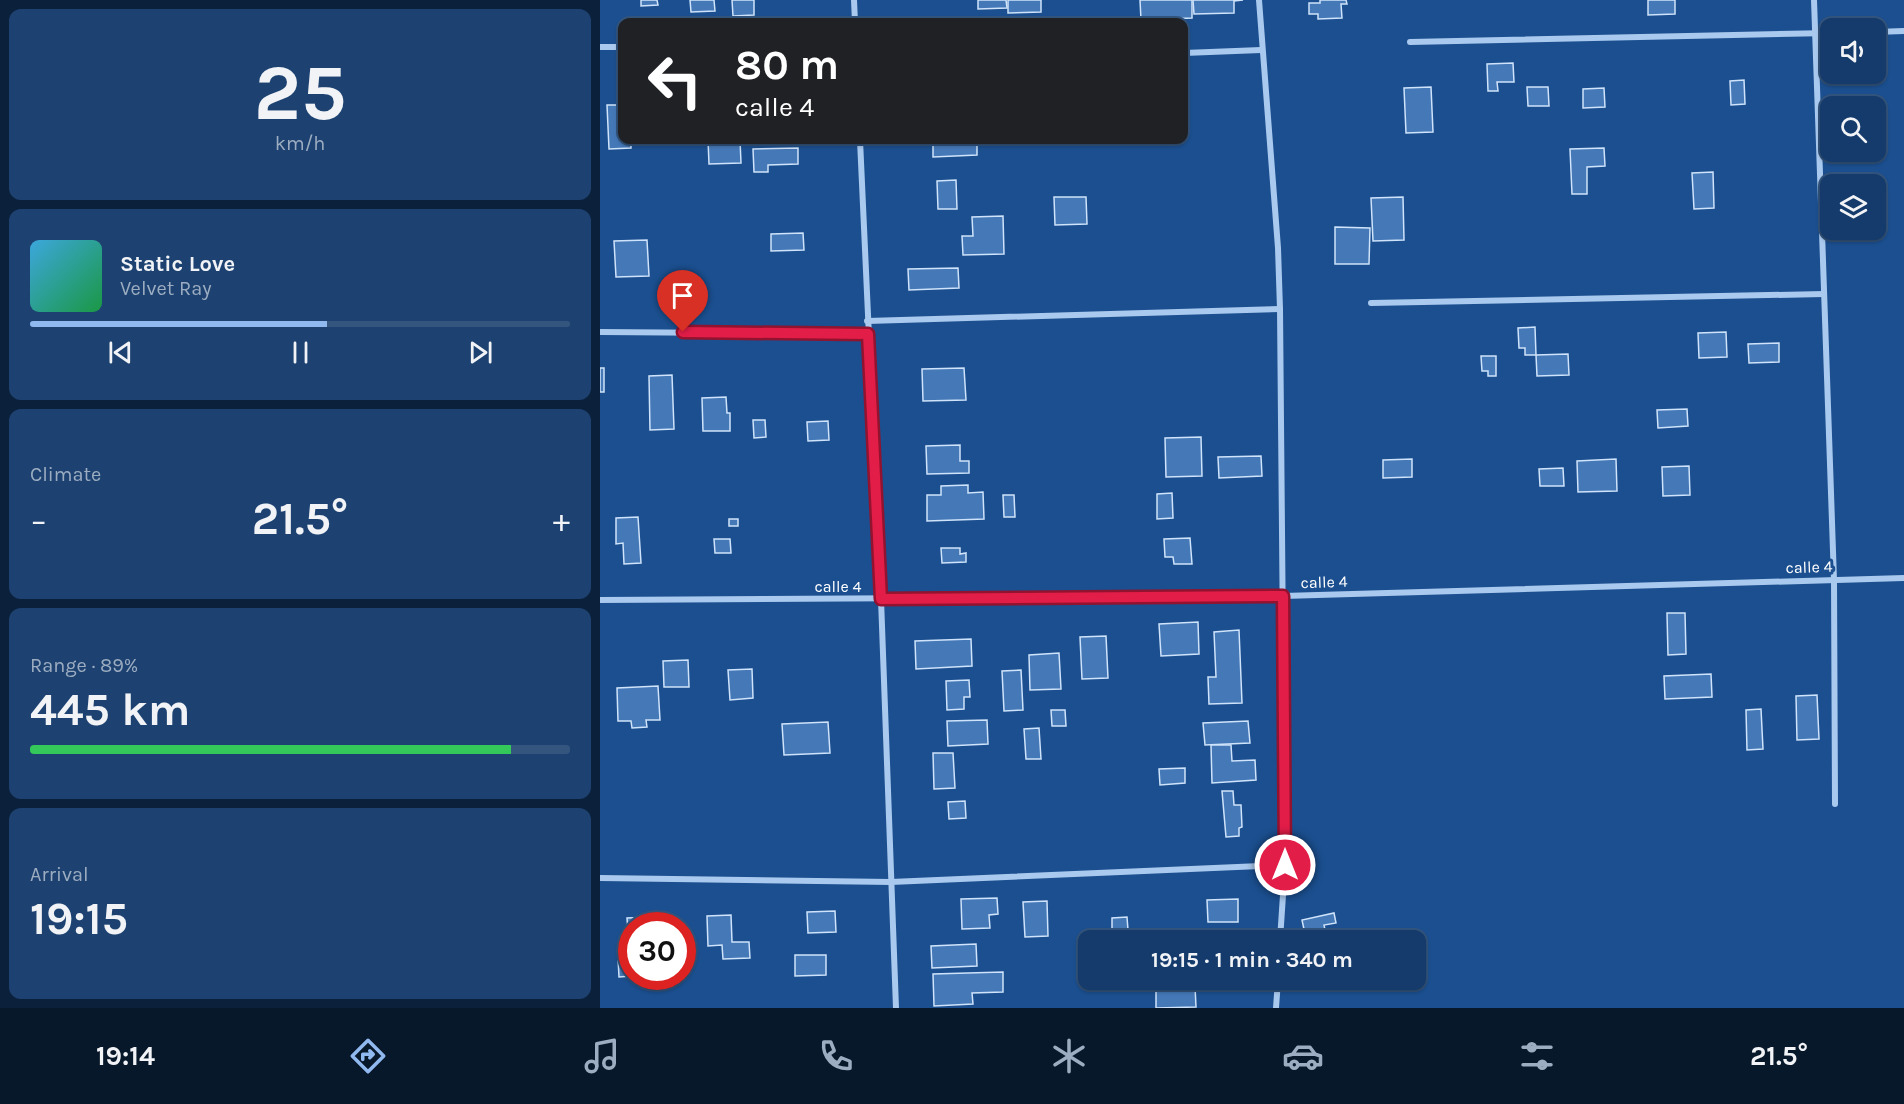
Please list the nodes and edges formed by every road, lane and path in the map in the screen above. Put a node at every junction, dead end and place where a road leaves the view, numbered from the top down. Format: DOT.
graph roads {
  1 [pos="854,0"];
  2 [pos="1259,0"];
  3 [pos="1814,0"];
  4 [pos="855,18"];
  5 [pos="1904,31"];
  6 [pos="1886,32"];
  7 [pos="1815,33"];
  8 [pos="1820,33"];
  9 [pos="1410,42"];
  10 [pos="600,47"];
  11 [pos="618,47"];
  12 [pos="1262,50"];
  13 [pos="1188,53"];
  14 [pos="860,144"];
  15 [pos="1824,294"];
  16 [pos="1371,303"];
  17 [pos="1280,309"];
  18 [pos="867,321"];
  19 [pos="600,332"];
  20 [pos="868,334"];
  21 [pos="1904,578"];
  22 [pos="1834,580"];
  23 [pos="1283,596"];
  24 [pos="881,599"];
  25 [pos="600,600"];
  26 [pos="1835,804"];
  27 [pos="1285,865"];
  28 [pos="600,878"];
  29 [pos="891,882"];
  30 [pos="1281,930"];
  31 [pos="1277,990"];
  32 [pos="896,1008"];
  33 [pos="1276,1008"];
  1 -- 4 [label="street"];
  2 -- 12 [label="street"];
  3 -- 7 [label="street"];
  5 -- 6 [label="street"];
  7 -- 8 [label="street"];
  7 -- 9 [label="street"];
  7 -- 15 [label="street"];
  10 -- 11 [label="street"];
  12 -- 13 [label="street"];
  12 -- 17 [label="street"];
  14 -- 18 [label="street"];
  15 -- 16 [label="street"];
  15 -- 22 [label="street"];
  17 -- 18 [label="street"];
  17 -- 23 [label="street"];
  18 -- 20 [label="street"];
  19 -- 20 [label="street"];
  20 -- 24 [label="street"];
  21 -- 22 [label="street, calle 4"];
  22 -- 23 [label="street, calle 4"];
  22 -- 26 [label="street"];
  23 -- 24 [label="street, calle 4"];
  23 -- 27 [label="street"];
  24 -- 25 [label="street, calle 4"];
  24 -- 29 [label="street"];
  27 -- 29 [label="street"];
  27 -- 30 [label="street"];
  28 -- 29 [label="street"];
  29 -- 32 [label="street"];
  31 -- 33 [label="street"];
}
